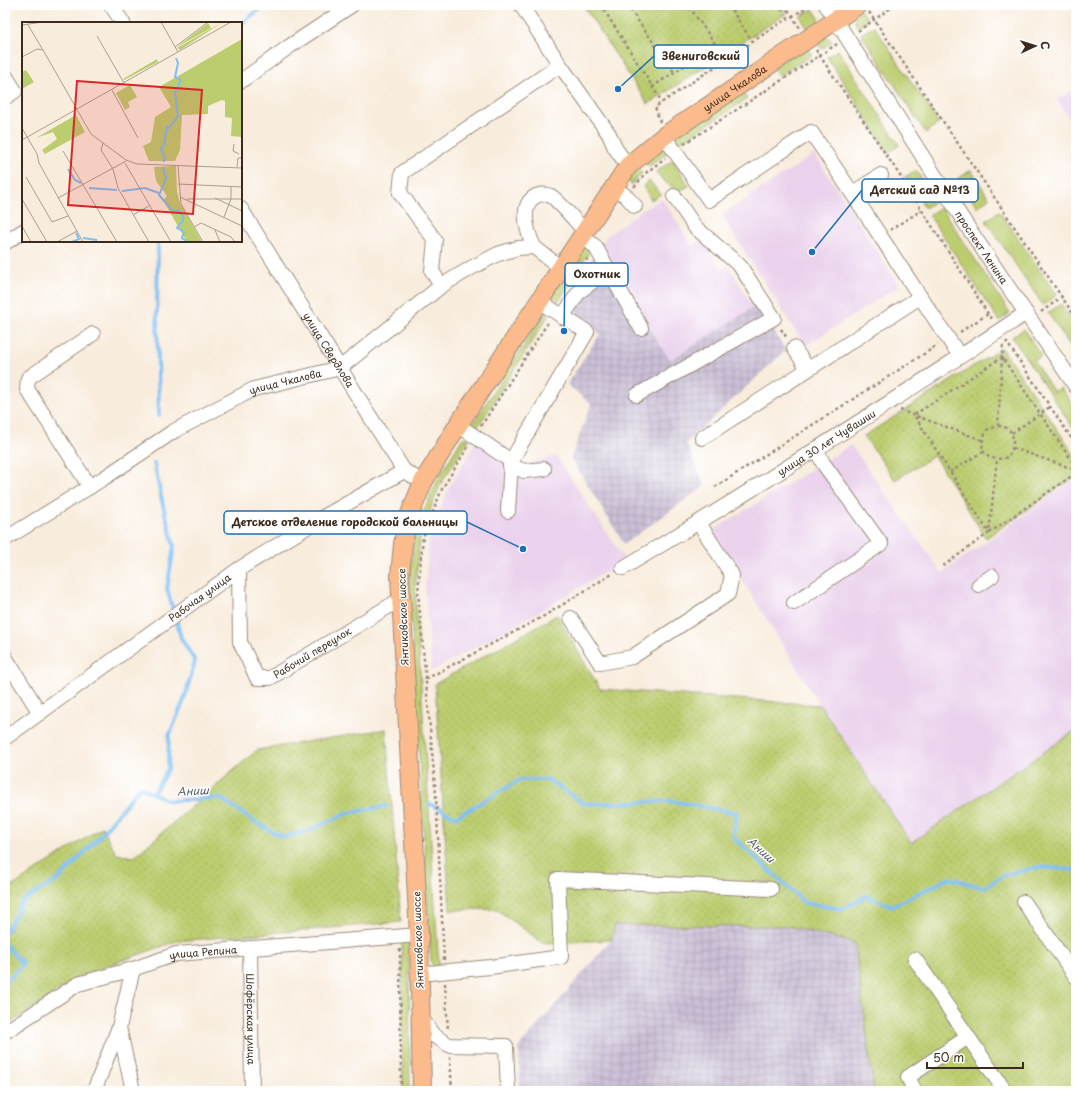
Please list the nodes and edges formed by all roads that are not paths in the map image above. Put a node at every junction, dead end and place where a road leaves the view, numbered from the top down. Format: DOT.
graph roads {
  1 [pos="112,5"];
  2 [pos="352,5"];
  3 [pos="520,5"];
  4 [pos="826,5"];
  5 [pos="863,7"];
  6 [pos="836,20"];
  7 [pos="122,22"];
  8 [pos="560,64"];
  9 [pos="5,75"];
  10 [pos="242,80"];
  11 [pos="5,98"];
  12 [pos="664,136"];
  13 [pos="881,175"];
  14 [pos="624,187"];
  15 [pos="853,193"];
  16 [pos="674,196"];
  17 [pos="242,211"];
  18 [pos="22,232"];
  19 [pos="587,238"];
  20 [pos="5,243"];
  21 [pos="534,247"];
  22 [pos="609,269"];
  23 [pos="568,274"];
  24 [pos="441,286"];
  25 [pos="920,297"];
  26 [pos="540,302"];
  27 [pos="1026,313"];
  28 [pos="559,314"];
  29 [pos="641,328"];
  30 [pos="94,334"];
  31 [pos="794,348"];
  32 [pos="960,356"];
  33 [pos="340,368"];
  34 [pos="808,369"];
  35 [pos="1076,387"];
  36 [pos="637,394"];
  37 [pos="458,425"];
  38 [pos="702,438"];
  39 [pos="816,449"];
  40 [pos="510,465"];
  41 [pos="544,469"];
  42 [pos="404,471"];
  43 [pos="423,482"];
  44 [pos="90,487"];
  45 [pos="508,511"];
  46 [pos="699,522"];
  47 [pos="5,540"];
  48 [pos="623,568"];
  49 [pos="240,569"];
  50 [pos="992,576"];
  51 [pos="978,585"];
  52 [pos="401,599"];
  53 [pos="794,603"];
  54 [pos="571,618"];
  55 [pos="5,657"];
  56 [pos="40,713"];
  57 [pos="5,738"];
  58 [pos="771,889"];
  59 [pos="1024,902"];
  60 [pos="419,935"];
  61 [pos="250,948"];
  62 [pos="915,959"];
  63 [pos="133,969"];
  64 [pos="420,974"];
  65 [pos="1076,977"];
  66 [pos="420,1016"];
  67 [pos="119,1027"];
  68 [pos="5,1032"];
  69 [pos="968,1037"];
  70 [pos="94,1091"];
  71 [pos="133,1091"];
  72 [pos="252,1091"];
  73 [pos="422,1091"];
  74 [pos="508,1091"];
  75 [pos="916,1091"];
  76 [pos="1005,1091"];
  1 -- 7 [label="street"];
  2 -- 10 [label="street"];
  3 -- 8 [label="street"];
  4 -- 6 [label="street, проспект Ленина"];
  5 -- 6 [label="main road, улица Чкалова"];
  6 -- 12 [label="main road, улица Чкалова"];
  6 -- 27 [label="street, проспект Ленина"];
  8 -- 14 [label="street"];
  8 -- 24 [label="street"];
  9 -- 11 [label="street"];
  12 -- 14 [label="main road, улица Чкалова"];
  12 -- 15 [label="street"];
  13 -- 15 [label="street"];
  14 -- 19 [label="main road, Янтиковское шоссе"];
  15 -- 25 [label="street"];
  16 -- 36 [label="street"];
  17 -- 33 [label="street, улица Свердлова"];
  18 -- 20 [label="street"];
  19 -- 21 [label="street"];
  19 -- 22 [label="street"];
  19 -- 23 [label="main road, Янтиковское шоссе"];
  21 -- 23 [label="street"];
  21 -- 24 [label="street, улица Чкалова"];
  22 -- 28 [label="street"];
  22 -- 29 [label="street"];
  23 -- 26 [label="main road, Янтиковское шоссе"];
  24 -- 33 [label="street, улица Чкалова"];
  25 -- 32 [label="street"];
  25 -- 34 [label="street"];
  26 -- 28 [label="street"];
  26 -- 37 [label="main road, Янтиковское шоссе"];
  27 -- 32 [label="street, улица 30 лет Чувашии"];
  27 -- 35 [label="street, проспект Ленина"];
  28 -- 40 [label="street"];
  30 -- 44 [label="street"];
  31 -- 34 [label="street"];
  32 -- 39 [label="street, улица 30 лет Чувашии"];
  33 -- 42 [label="street, улица Свердлова"];
  33 -- 44 [label="street, улица Чкалова"];
  34 -- 38 [label="street"];
  37 -- 40 [label="street"];
  37 -- 43 [label="main road, Янтиковское шоссе"];
  39 -- 46 [label="street, улица 30 лет Чувашии"];
  39 -- 53 [label="street"];
  40 -- 41 [label="street"];
  40 -- 45 [label="street"];
  42 -- 43 [label="street, улица Свердлова"];
  42 -- 49 [label="street, Рабочая улица"];
  43 -- 52 [label="main road, Янтиковское шоссе"];
  44 -- 47 [label="street, улица Чкалова"];
  46 -- 48 [label="street, улица 30 лет Чувашии"];
  46 -- 54 [label="street"];
  49 -- 52 [label="street, Рабочий переулок"];
  49 -- 56 [label="street, Рабочая улица"];
  50 -- 51 [label="street"];
  52 -- 60 [label="main road, Янтиковское шоссе"];
  55 -- 56 [label="street"];
  56 -- 57 [label="street, Рабочая улица"];
  58 -- 64 [label="street"];
  59 -- 65 [label="street"];
  60 -- 61 [label="street, улица Репина"];
  60 -- 64 [label="main road, Янтиковское шоссе"];
  61 -- 63 [label="street, улица Репина"];
  61 -- 72 [label="street, Шофёрская улица"];
  62 -- 69 [label="street"];
  63 -- 67 [label="street"];
  63 -- 68 [label="street, улица Репина"];
  64 -- 66 [label="main road, Янтиковское шоссе"];
  66 -- 73 [label="main road, Янтиковское шоссе"];
  66 -- 74 [label="street"];
  67 -- 70 [label="street"];
  67 -- 71 [label="street"];
  69 -- 75 [label="street"];
  69 -- 76 [label="street"];
}
